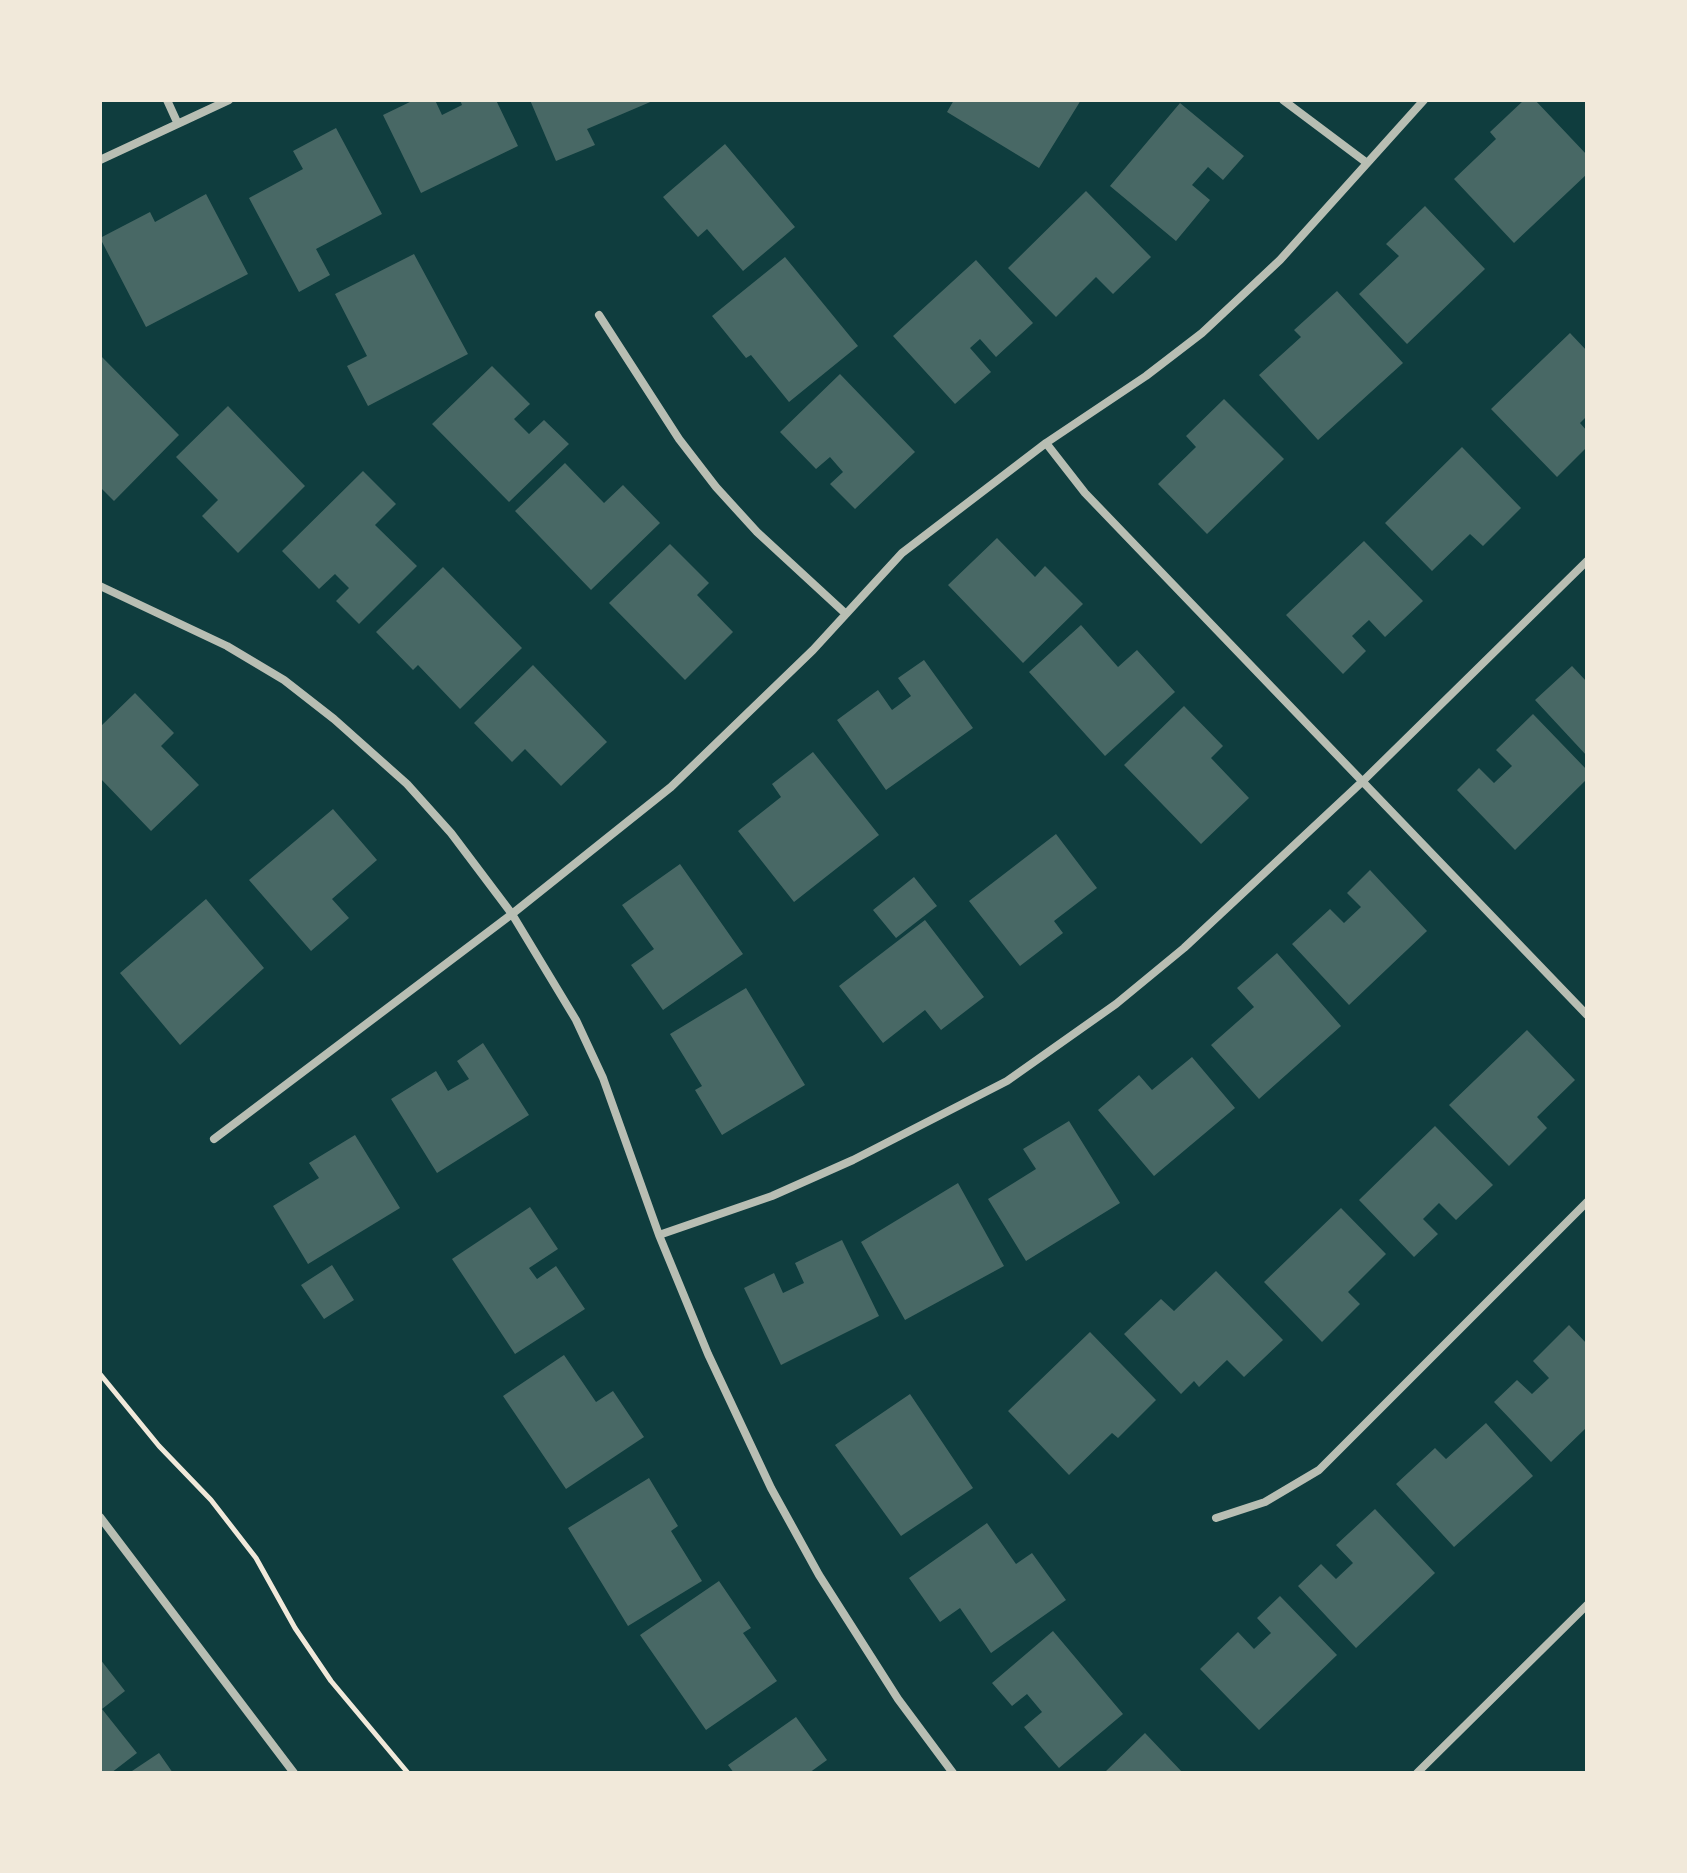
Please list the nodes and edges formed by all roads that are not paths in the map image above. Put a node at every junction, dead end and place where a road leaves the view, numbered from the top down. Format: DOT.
graph roads {
  1 [pos="167,100"];
  2 [pos="229,100"];
  3 [pos="1283,100"];
  4 [pos="1424,100"];
  5 [pos="177,122"];
  6 [pos="100,160"];
  7 [pos="1367,163"];
  8 [pos="599,315"];
  9 [pos="1046,443"];
  10 [pos="1587,561"];
  11 [pos="100,586"];
  12 [pos="846,614"];
  13 [pos="1364,780"];
  14 [pos="512,914"];
  15 [pos="1587,1015"];
  16 [pos="214,1139"];
  17 [pos="1587,1202"];
  18 [pos="659,1235"];
  19 [pos="100,1517"];
  20 [pos="1216,1518"];
  21 [pos="1587,1605"];
  22 [pos="294,1773"];
  23 [pos="953,1773"];
  24 [pos="1417,1773"];
  1 -- 5 [label="street"];
  2 -- 5 [label="street"];
  3 -- 7 [label="street"];
  4 -- 7 [label="street"];
  5 -- 6 [label="street"];
  7 -- 9 [label="street"];
  8 -- 12 [label="street"];
  9 -- 12 [label="street"];
  9 -- 13 [label="street"];
  10 -- 13 [label="street"];
  11 -- 14 [label="street"];
  12 -- 14 [label="street"];
  13 -- 15 [label="street"];
  13 -- 18 [label="street"];
  14 -- 16 [label="street"];
  14 -- 18 [label="street"];
  17 -- 20 [label="street"];
  18 -- 23 [label="street"];
  19 -- 22 [label="street"];
  21 -- 24 [label="street"];
}
